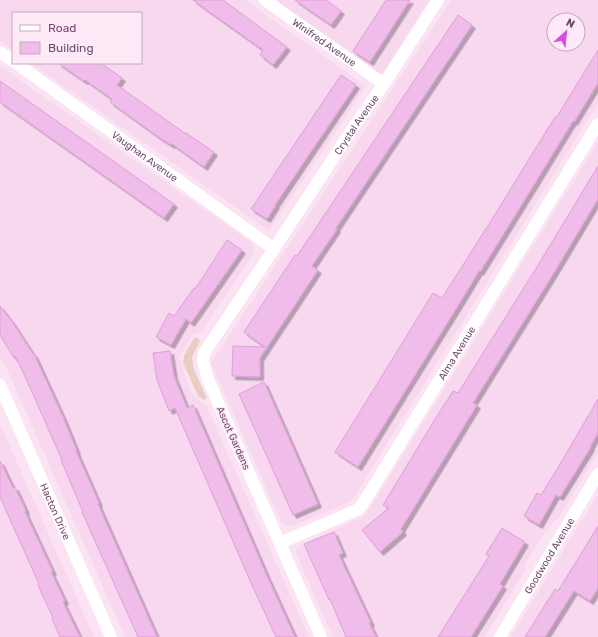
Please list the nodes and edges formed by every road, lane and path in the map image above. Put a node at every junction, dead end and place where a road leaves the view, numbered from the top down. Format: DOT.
graph roads {
  1 [pos="265,0"];
  2 [pos="438,0"];
  3 [pos="0,52"];
  4 [pos="12,60"];
  5 [pos="17,64"];
  6 [pos="384,84"];
  7 [pos="598,124"];
  8 [pos="274,249"];
  9 [pos="0,385"];
  10 [pos="598,474"];
  11 [pos="280,543"];
  12 [pos="111,637"];
  13 [pos="321,637"];
  14 [pos="500,637"];
  1 -- 6 [label="street, Winifred Avenue"];
  2 -- 6 [label="street, Crystal Avenue"];
  3 -- 4 [label="street"];
  5 -- 8 [label="street, Vaughan Avenue"];
  6 -- 8 [label="street, Crystal Avenue"];
  7 -- 11 [label="street, Alma Avenue"];
  8 -- 11 [label="street, Ascot Gardens"];
  9 -- 12 [label="street, Hacton Drive"];
  10 -- 14 [label="street, Goodwood Avenue"];
  11 -- 13 [label="street, Ascot Gardens"];
}
